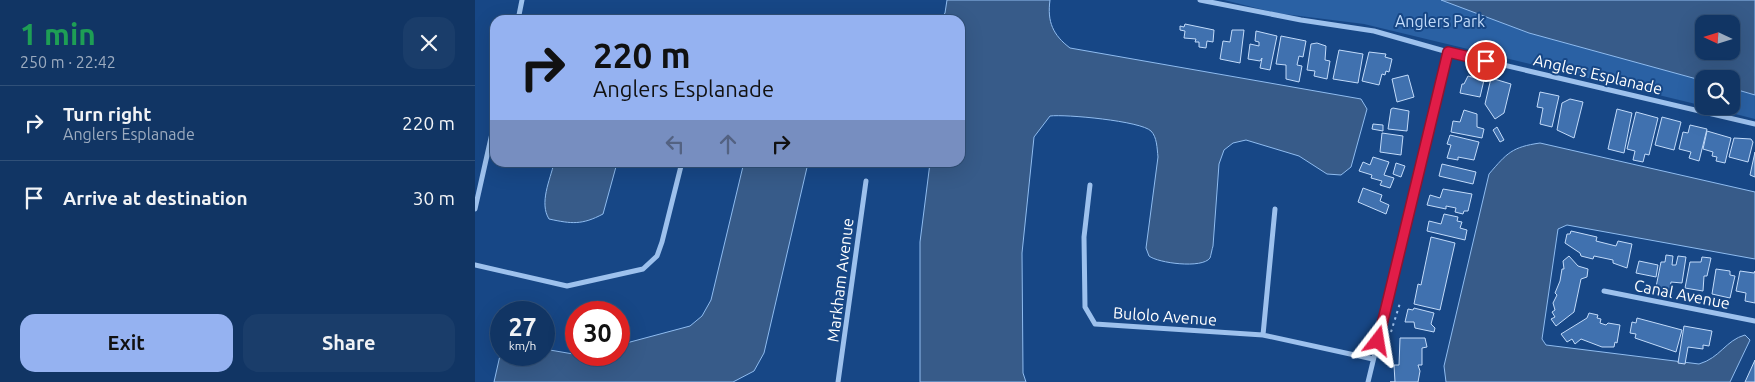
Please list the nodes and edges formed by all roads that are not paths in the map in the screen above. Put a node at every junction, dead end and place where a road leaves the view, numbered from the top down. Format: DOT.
graph roads {
  1 [pos="522,0"];
  2 [pos="1200,0"];
  3 [pos="519,15"];
  4 [pos="1448,52"];
  5 [pos="1755,124"];
  6 [pos="490,142"];
  7 [pos="681,167"];
  8 [pos="866,181"];
  9 [pos="1090,185"];
  10 [pos="475,209"];
  11 [pos="1275,209"];
  12 [pos="475,265"];
  13 [pos="1604,291"];
  14 [pos="1755,321"];
  15 [pos="1263,335"];
  16 [pos="1373,359"];
  17 [pos="838,382"];
  18 [pos="1368,382"];
  1 -- 3 [label="street"];
  2 -- 4 [label="street, Anglers Esplanade"];
  4 -- 5 [label="street, Anglers Esplanade"];
  4 -- 16 [label="street"];
  6 -- 10 [label="street"];
  7 -- 12 [label="street"];
  8 -- 17 [label="street, Markham Avenue"];
  9 -- 15 [label="street, Bulolo Avenue"];
  11 -- 15 [label="street"];
  13 -- 14 [label="street, Canal Avenue"];
  15 -- 16 [label="street, Bulolo Avenue"];
  16 -- 18 [label="street"];
}
